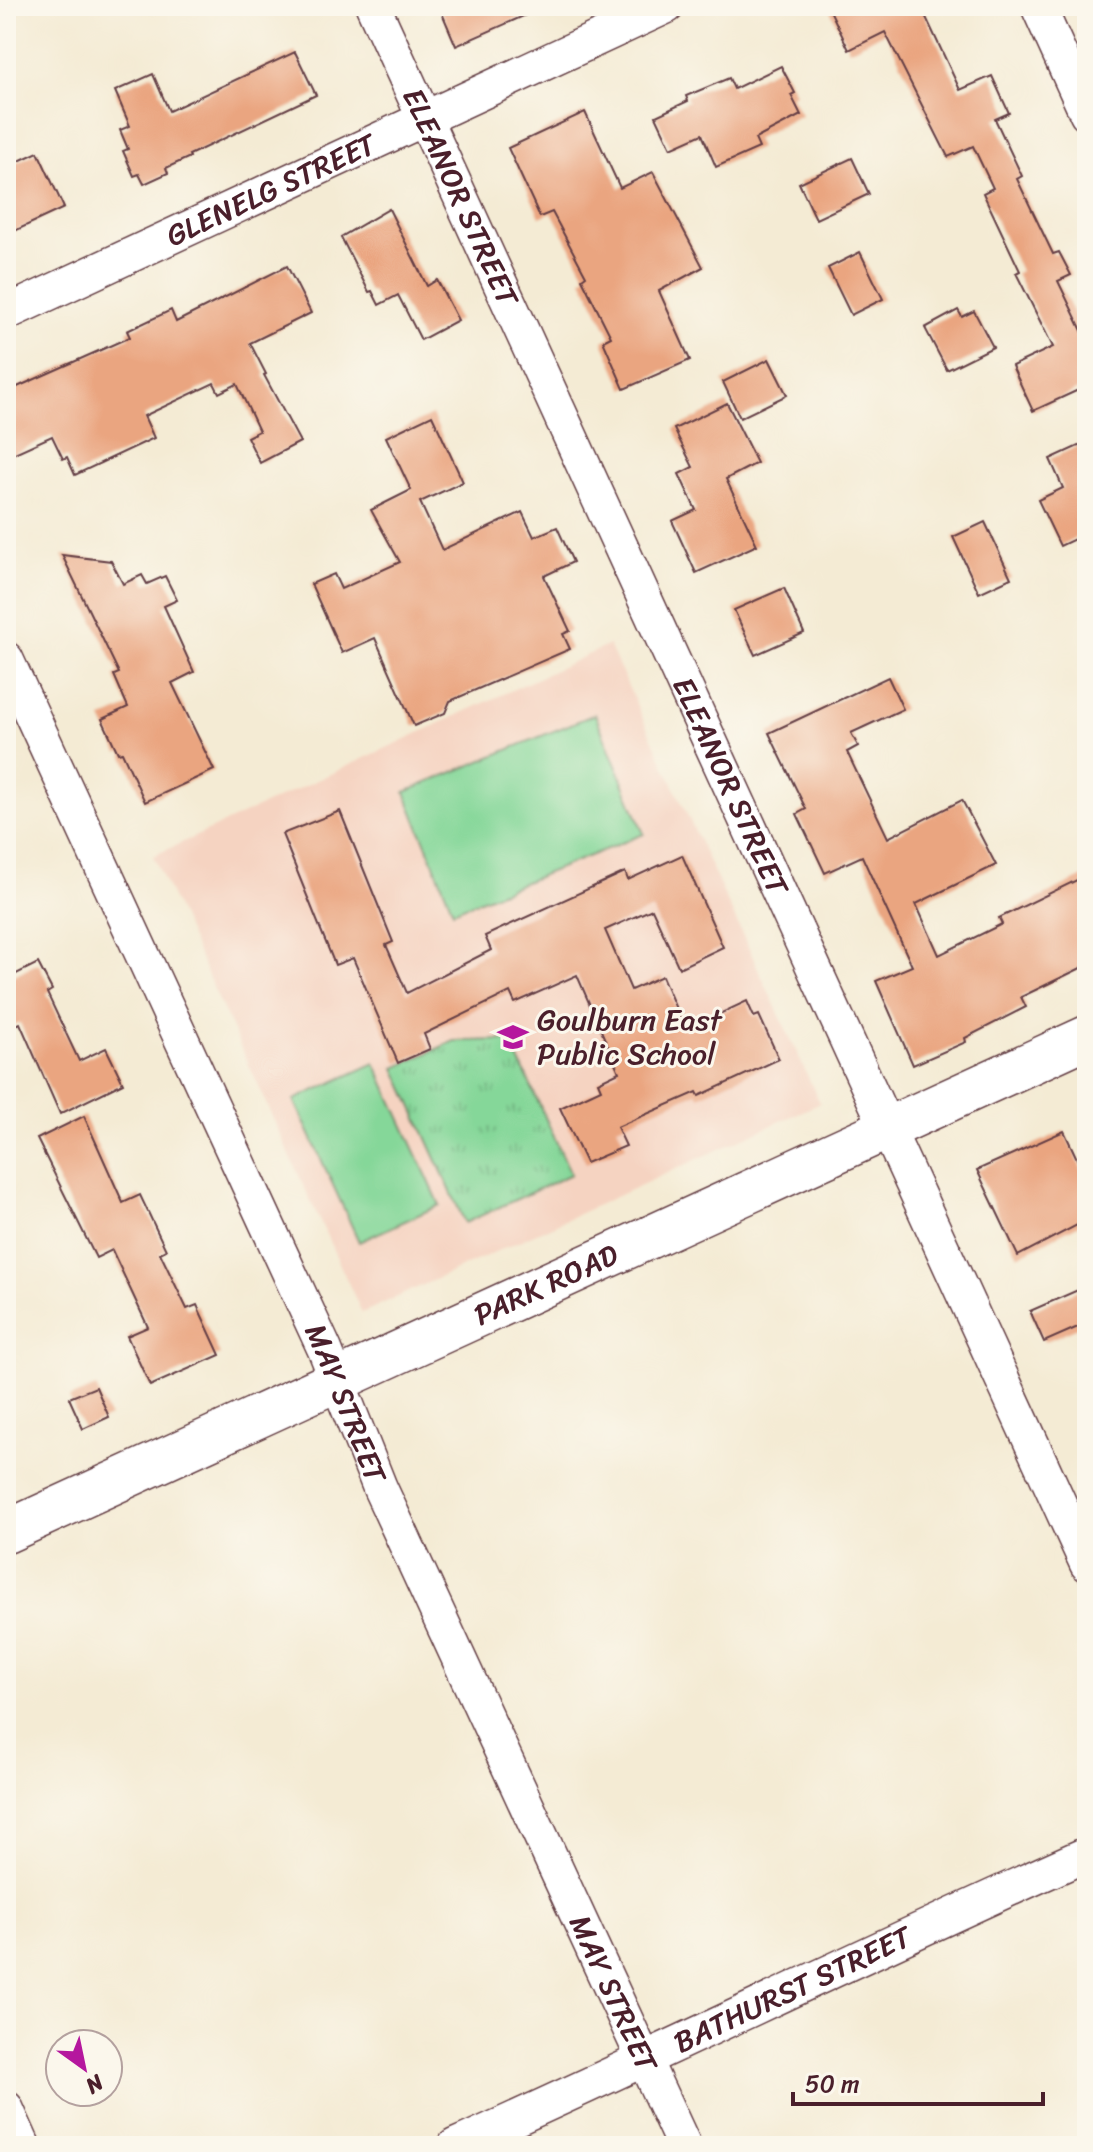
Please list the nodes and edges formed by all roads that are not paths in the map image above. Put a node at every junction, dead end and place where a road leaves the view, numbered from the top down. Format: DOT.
graph roads {
  1 [pos="373,6"];
  2 [pos="667,6"];
  3 [pos="1038,6"];
  4 [pos="1087,114"];
  5 [pos="424,117"];
  6 [pos="6,313"];
  7 [pos="6,659"];
  8 [pos="1087,1037"];
  9 [pos="888,1127"];
  10 [pos="339,1380"];
  11 [pos="6,1532"];
  12 [pos="1087,1564"];
  13 [pos="1087,1854"];
  14 [pos="645,2060"];
  15 [pos="6,2108"];
  16 [pos="23,2146"];
  17 [pos="455,2146"];
  18 [pos="684,2146"];
  1 -- 5 [label="street, ELEANOR STREET"];
  2 -- 5 [label="street, GLENELG STREET"];
  3 -- 4 [label="street"];
  5 -- 6 [label="street, GLENELG STREET"];
  5 -- 9 [label="street, ELEANOR STREET"];
  7 -- 10 [label="street, MAY STREET"];
  8 -- 9 [label="street, PARK ROAD"];
  9 -- 10 [label="street, PARK ROAD"];
  9 -- 12 [label="street, ELEANOR STREET"];
  10 -- 11 [label="street, PARK ROAD"];
  10 -- 14 [label="street, MAY STREET"];
  13 -- 14 [label="street, BATHURST STREET"];
  14 -- 17 [label="street, BATHURST STREET"];
  14 -- 18 [label="street, MAY STREET"];
  15 -- 16 [label="street"];
}
